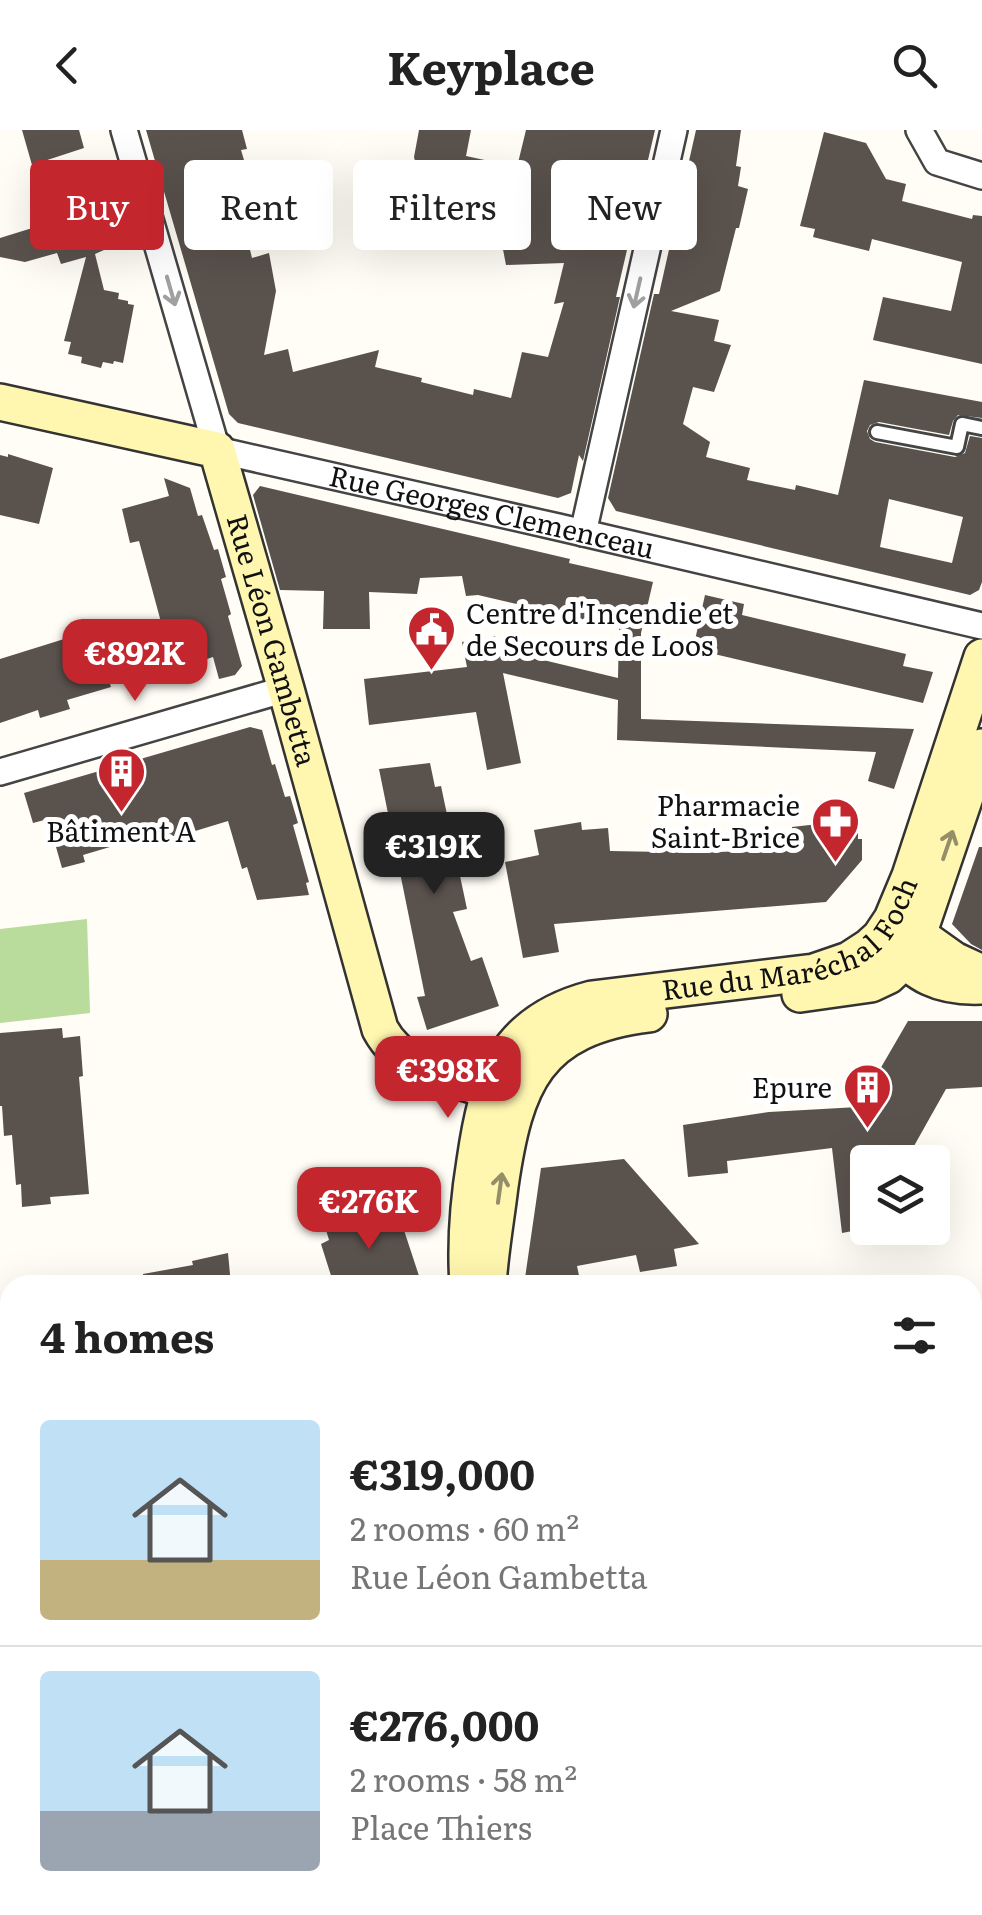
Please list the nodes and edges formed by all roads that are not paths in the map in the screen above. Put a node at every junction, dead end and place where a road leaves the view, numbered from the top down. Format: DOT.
graph roads {
  1 [pos="124,130"];
  2 [pos="674,130"];
  3 [pos="919,130"];
  4 [pos="982,176"];
  5 [pos="0,402"];
  6 [pos="982,428"];
  7 [pos="877,432"];
  8 [pos="217,450"];
  9 [pos="583,533"];
  10 [pos="982,626"];
  11 [pos="982,657"];
  12 [pos="286,689"];
  13 [pos="982,746"];
  14 [pos="0,772"];
  15 [pos="898,937"];
  16 [pos="982,974"];
  17 [pos="982,986"];
  18 [pos="489,1090"];
  19 [pos="468,1275"];
  20 [pos="489,1275"];
  1 -- 8 [label="street, Rue Léon Gambetta, one-way"];
  2 -- 9 [label="street, one-way"];
  3 -- 4 [label="street"];
  5 -- 8 [label="main road, Rue Georges Clemenceau"];
  6 -- 7 [label="lane"];
  8 -- 9 [label="street, Rue Georges Clemenceau"];
  8 -- 12 [label="main road, Rue Léon Gambetta"];
  9 -- 10 [label="street, Rue Georges Clemenceau"];
  11 -- 15 [label="main road, Rue du Maréchal Foch"];
  12 -- 14 [label="street"];
  12 -- 18 [label="main road, Rue Léon Gambetta"];
  15 -- 13 [label="main road, Rue du Maréchal Foch, one-way"];
  15 -- 16 [label="main road"];
  15 -- 17 [label="main road"];
  15 -- 18 [label="main road, Rue du Maréchal Foch"];
  20 -- 15 [label="main road, Rue du Maréchal Foch, one-way"];
  18 -- 19 [label="main road"];
}
